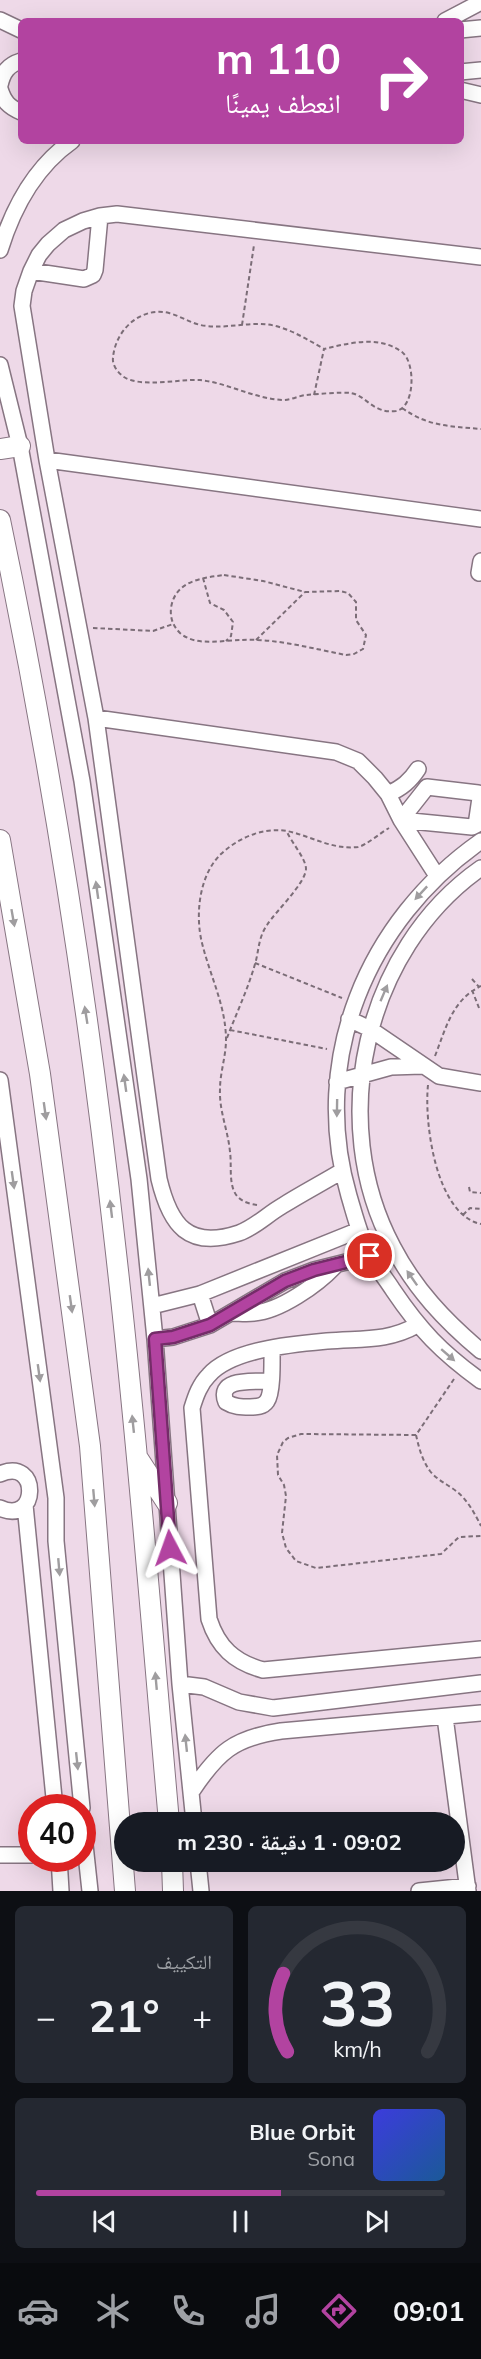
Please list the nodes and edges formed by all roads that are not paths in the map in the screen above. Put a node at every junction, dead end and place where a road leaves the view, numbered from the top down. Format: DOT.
graph roads {
  1 [pos="481,3"];
  2 [pos="451,18"];
  3 [pos="0,20"];
  4 [pos="481,28"];
  5 [pos="18,29"];
  6 [pos="464,30"];
  7 [pos="18,62"];
  8 [pos="481,70"];
  9 [pos="464,72"];
  10 [pos="0,87"];
  11 [pos="464,91"];
  12 [pos="481,95"];
  13 [pos="18,111"];
  14 [pos="68,144"];
  15 [pos="100,216"];
  16 [pos="0,250"];
  17 [pos="481,257"];
  18 [pos="32,271"];
  19 [pos="0,365"];
  20 [pos="20,446"];
  21 [pos="0,449"];
  22 [pos="47,460"];
  23 [pos="481,519"];
  24 [pos="0,520"];
  25 [pos="96,718"];
  26 [pos="418,769"];
  27 [pos="388,794"];
  28 [pos="401,820"];
  29 [pos="0,840"];
  30 [pos="481,841"];
  31 [pos="481,868"];
  32 [pos="437,876"];
  33 [pos="350,1019"];
  34 [pos="370,1029"];
  35 [pos="426,1069"];
  36 [pos="360,1076"];
  37 [pos="0,1080"];
  38 [pos="338,1082"];
  39 [pos="481,1083"];
  40 [pos="342,1171"];
  41 [pos="359,1230"];
  42 [pos="370,1256"];
  43 [pos="200,1294"];
  44 [pos="152,1306"];
  45 [pos="210,1325"];
  46 [pos="417,1325"];
  47 [pos="155,1339"];
  48 [pos="272,1348"];
  49 [pos="481,1351"];
  50 [pos="481,1380"];
  51 [pos="270,1381"];
  52 [pos="136,1455"];
  53 [pos="0,1473"];
  54 [pos="167,1503"];
  55 [pos="25,1505"];
  56 [pos="0,1508"];
  57 [pos="481,1649"];
  58 [pos="481,1683"];
  59 [pos="180,1684"];
  60 [pos="481,1703"];
  61 [pos="481,1713"];
  62 [pos="445,1717"];
  63 [pos="189,1770"];
  64 [pos="192,1791"];
  65 [pos="54,1794"];
  66 [pos="81,1794"];
  67 [pos="168,1812"];
  68 [pos="193,1812"];
  69 [pos="0,1855"];
  70 [pos="18,1855"];
  71 [pos="60,1872"];
  72 [pos="88,1872"];
  73 [pos="173,1872"];
  74 [pos="199,1872"];
  75 [pos="468,1888"];
  76 [pos="61,1891"];
  77 [pos="90,1891"];
  78 [pos="125,1891"];
  79 [pos="174,1891"];
  80 [pos="201,1891"];
  81 [pos="418,1891"];
  1 -- 2 [label="street"];
  3 -- 5 [label="street"];
  4 -- 6 [label="street"];
  7 -- 10 [label="street"];
  8 -- 9 [label="street"];
  10 -- 13 [label="street"];
  11 -- 12 [label="street"];
  14 -- 16 [label="street"];
  15 -- 17 [label="street"];
  15 -- 18 [label="street"];
  15 -- 18 [label="street"];
  18 -- 22 [label="street"];
  19 -- 20 [label="street"];
  20 -- 21 [label="main road"];
  44 -- 20 [label="street, one-way"];
  22 -- 23 [label="street"];
  22 -- 25 [label="street"];
  52 -- 24 [label="main road, one-way"];
  25 -- 27 [label="street"];
  25 -- 40 [label="street"];
  26 -- 27 [label="street"];
  27 -- 28 [label="street"];
  28 -- 28 [label="street"];
  28 -- 32 [label="street"];
  29 -- 78 [label="main road, one-way"];
  30 -- 32 [label="street"];
  34 -- 31 [label="street, one-way"];
  32 -- 33 [label="street, one-way"];
  33 -- 34 [label="street"];
  33 -- 38 [label="street"];
  34 -- 35 [label="street"];
  34 -- 36 [label="street"];
  35 -- 36 [label="street"];
  35 -- 39 [label="street"];
  36 -- 38 [label="street"];
  49 -- 36 [label="street, one-way"];
  37 -- 66 [label="street, one-way"];
  38 -- 40 [label="street, one-way"];
  40 -- 41 [label="street"];
  41 -- 42 [label="street"];
  41 -- 43 [label="street"];
  42 -- 45 [label="street"];
  42 -- 46 [label="street"];
  43 -- 44 [label="street"];
  43 -- 45 [label="street"];
  44 -- 47 [label="street"];
  45 -- 47 [label="street"];
  46 -- 48 [label="street"];
  46 -- 50 [label="street, one-way"];
  47 -- 54 [label="street"];
  48 -- 51 [label="street"];
  48 -- 57 [label="street"];
  52 -- 54 [label="main road"];
  67 -- 52 [label="main road, one-way"];
  53 -- 55 [label="street"];
  54 -- 59 [label="street"];
  55 -- 56 [label="street"];
  55 -- 65 [label="street"];
  58 -- 59 [label="street"];
  63 -- 59 [label="street, one-way"];
  60 -- 63 [label="street"];
  61 -- 62 [label="street"];
  62 -- 64 [label="street"];
  62 -- 75 [label="street"];
  63 -- 64 [label="street"];
  64 -- 68 [label="street"];
  69 -- 70 [label="street"];
  71 -- 76 [label="street"];
  72 -- 77 [label="street"];
  73 -- 79 [label="main road"];
  74 -- 80 [label="street"];
  75 -- 81 [label="street"];
}
